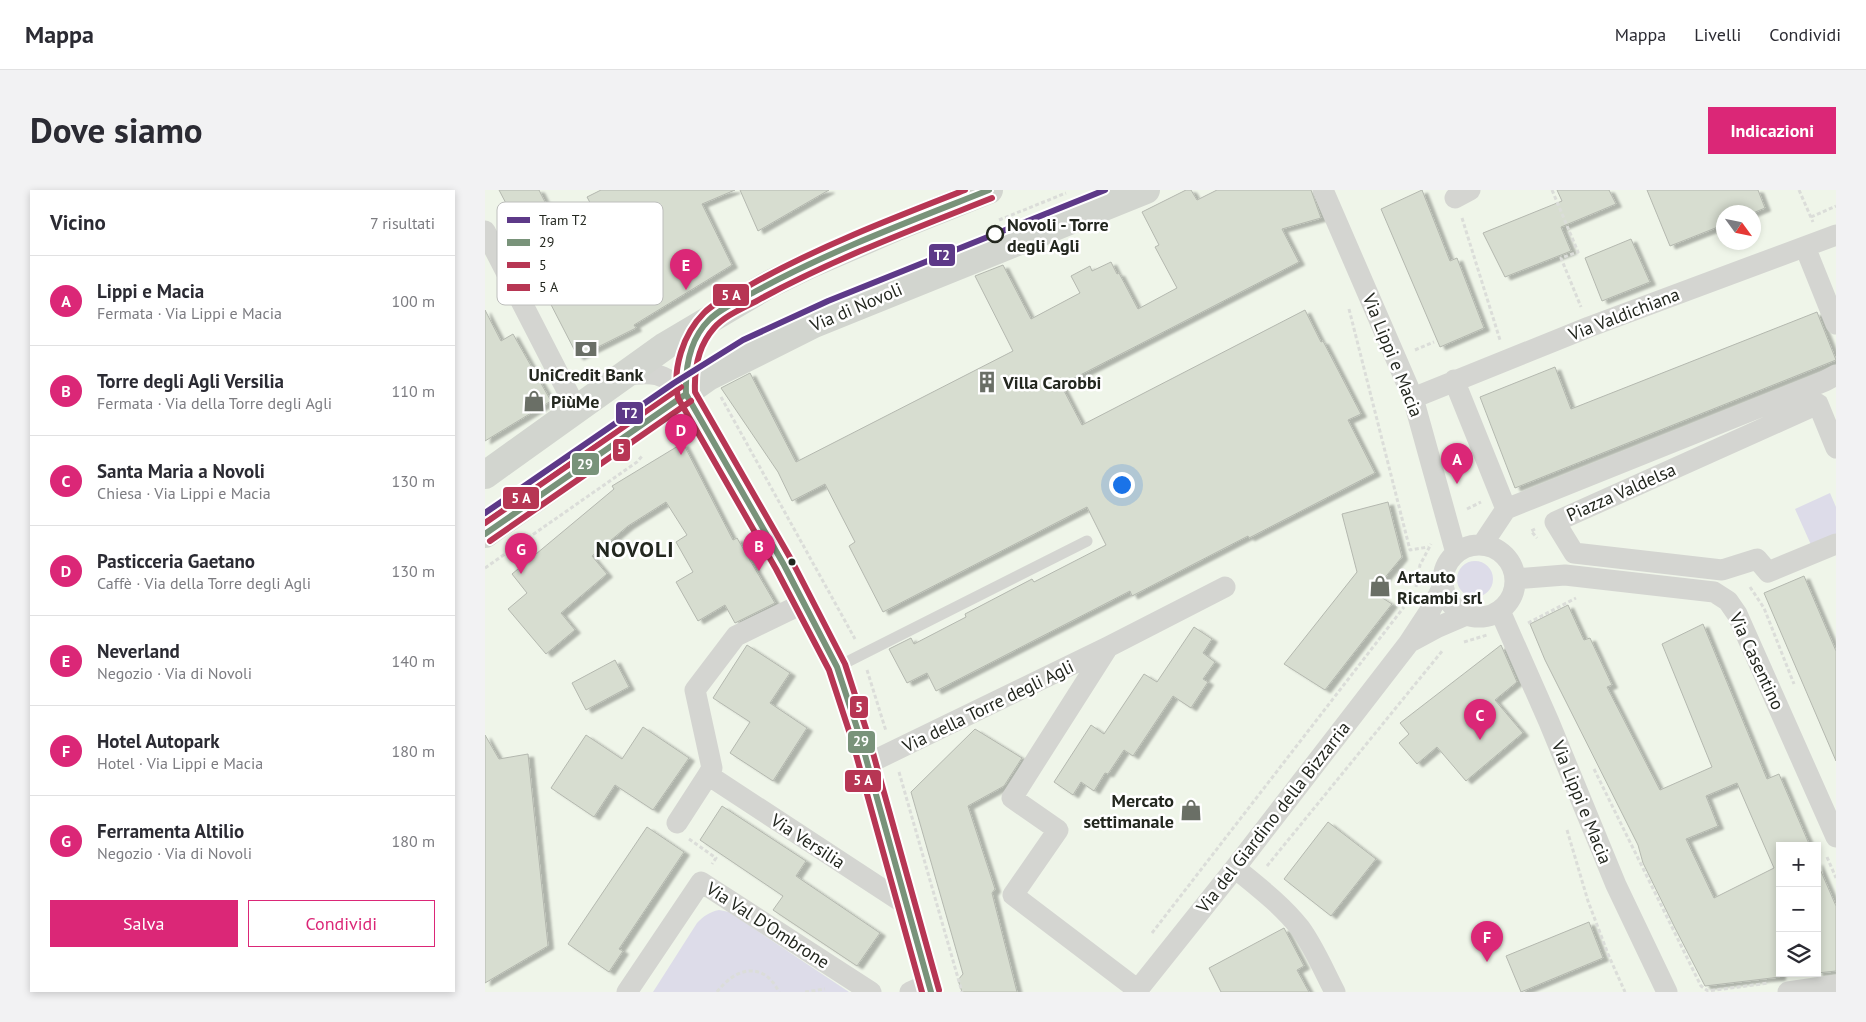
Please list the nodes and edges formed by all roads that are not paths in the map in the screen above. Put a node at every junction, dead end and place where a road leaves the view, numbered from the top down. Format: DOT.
graph roads {
  1 [pos="989,190"];
  2 [pos="1146,190"];
  3 [pos="1323,190"];
  4 [pos="485,231"];
  5 [pos="1821,241"];
  6 [pos="497,254"];
  7 [pos="523,305"];
  8 [pos="711,318"];
  9 [pos="1836,324"];
  10 [pos="1836,375"];
  11 [pos="622,376"];
  12 [pos="1454,380"];
  13 [pos="686,394"];
  14 [pos="1413,398"];
  15 [pos="577,410"];
  16 [pos="1836,448"];
  17 [pos="485,475"];
  18 [pos="1506,509"];
  19 [pos="485,534"];
  20 [pos="1087,541"];
  21 [pos="1836,544"];
  22 [pos="1482,545"];
  23 [pos="1456,553"];
  24 [pos="1515,579"];
  25 [pos="1443,586"];
  26 [pos="1225,587"];
  27 [pos="804,603"];
  28 [pos="1500,611"];
  29 [pos="1466,615"];
  30 [pos="1407,644"];
  31 [pos="1108,647"];
  32 [pos="837,668"];
  33 [pos="867,764"];
  34 [pos="708,775"];
  35 [pos="1830,809"];
  36 [pos="677,822"];
  37 [pos="1830,844"];
  38 [pos="1235,868"];
  39 [pos="1013,895"];
  40 [pos="908,906"];
  41 [pos="1836,985"];
  42 [pos="1782,987"];
  43 [pos="923,989"];
  44 [pos="1137,991"];
  45 [pos="627,992"];
  46 [pos="871,992"];
  47 [pos="1335,992"];
  48 [pos="1667,992"];
  1 -- 8 [label="street"];
  2 -- 13 [label="street, Via di Novoli"];
  3 -- 14 [label="street, Via Lippi e Macia"];
  4 -- 6 [label="street"];
  5 -- 9 [label="street"];
  5 -- 12 [label="street, Via Valdichiana"];
  7 -- 15 [label="street"];
  8 -- 11 [label="street"];
  8 -- 13 [label="street"];
  10 -- 18 [label="street, Piazza Valdelsa"];
  11 -- 13 [label="street"];
  11 -- 15 [label="street"];
  12 -- 14 [label="street, Via Valdichiana"];
  12 -- 18 [label="street"];
  13 -- 19 [label="street, Via di Novoli"];
  13 -- 27 [label="street"];
  14 -- 23 [label="street, Via Lippi e Macia"];
  15 -- 17 [label="street"];
  16 -- 21 [label="street, Piazza Valdelsa"];
  18 -- 22 [label="street"];
  20 -- 32 [label="lane"];
  22 -- 23 [label="street"];
  22 -- 24 [label="street"];
  23 -- 25 [label="street"];
  24 -- 28 [label="street"];
  24 -- 35 [label="street, Via Casentino"];
  25 -- 29 [label="street"];
  25 -- 30 [label="street, Via del Giardino della Bizzarria"];
  26 -- 31 [label="street, Via della Torre degli Agli"];
  27 -- 32 [label="street"];
  27 -- 34 [label="street"];
  28 -- 29 [label="street"];
  28 -- 48 [label="street, Via Lippi e Macia"];
  29 -- 30 [label="street, Via del Giardino della Bizzarria"];
  30 -- 38 [label="street, Via del Giardino della Bizzarria"];
  31 -- 33 [label="street, Via della Torre degli Agli"];
  31 -- 39 [label="street, Via della Torre degli Agli"];
  32 -- 33 [label="street"];
  33 -- 40 [label="street"];
  34 -- 36 [label="street"];
  34 -- 40 [label="street, Via Versilia"];
  35 -- 37 [label="street, Via Casentino"];
  38 -- 44 [label="street, Via del Giardino della Bizzarria"];
  38 -- 47 [label="street"];
  39 -- 44 [label="street, Via del Giardino della Bizzarria"];
  40 -- 43 [label="street"];
  41 -- 42 [label="street"];
  45 -- 46 [label="street, Via Val D'Ombrone"];
}
